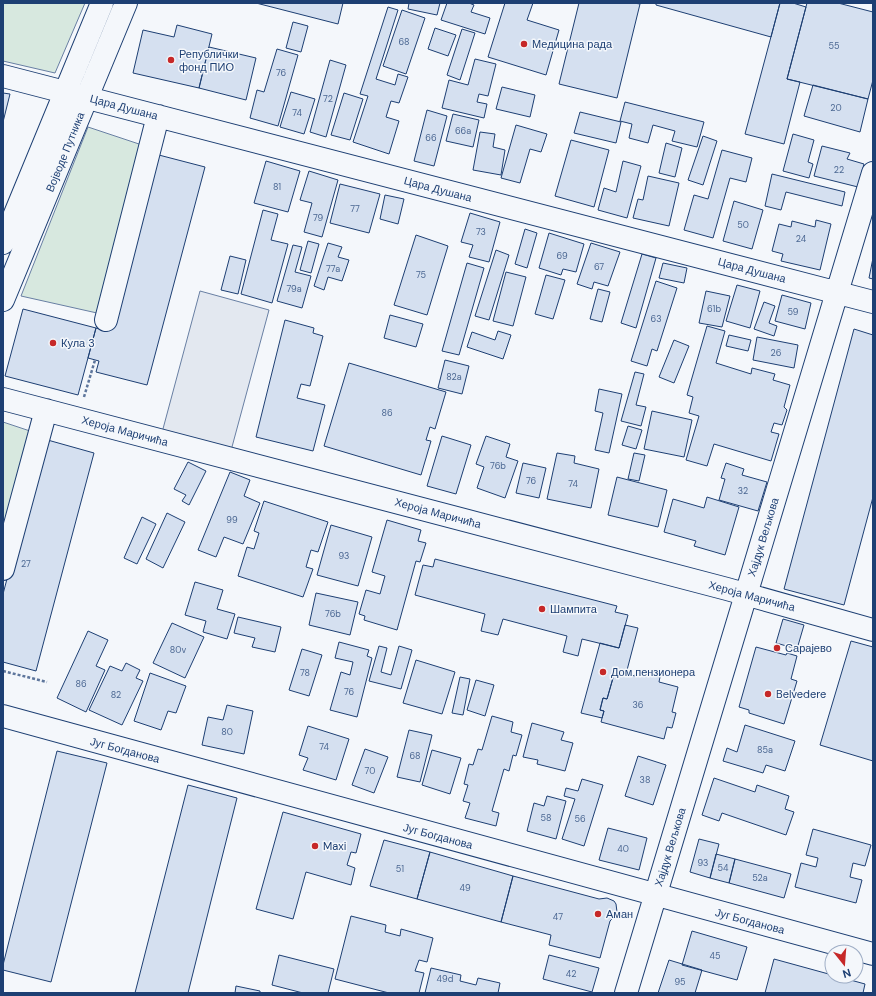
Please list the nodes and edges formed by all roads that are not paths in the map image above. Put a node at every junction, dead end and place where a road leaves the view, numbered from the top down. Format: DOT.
graph roads {
  1 [pos="102,3"];
  2 [pos="126,3"];
  3 [pos="3,76"];
  4 [pos="66,92"];
  5 [pos="87,97"];
  6 [pos="158,116"];
  7 [pos="873,173"];
  8 [pos="3,243"];
  9 [pos="837,293"];
  10 [pos="3,300"];
  11 [pos="873,302"];
  12 [pos="106,320"];
  13 [pos="3,399"];
  14 [pos="46,410"];
  15 [pos="3,569"];
  16 [pos="746,594"];
  17 [pos="873,630"];
  18 [pos="3,716"];
  19 [pos="656,895"];
  20 [pos="873,954"];
  21 [pos="626,993"];
  1 -- 4 [label="street, Војводе Путника"];
  2 -- 5 [label="street, Војводе Путника"];
  3 -- 4 [label="street, Цара Душана"];
  4 -- 5 [label="street, Цара Душана"];
  4 -- 8 [label="street, Војводе Путника"];
  5 -- 6 [label="street, Цара Душана"];
  5 -- 10 [label="street, Војводе Путника"];
  6 -- 9 [label="street, Цара Душана"];
  6 -- 12 [label="street"];
  7 -- 9 [label="street, Хајдук Вељкова"];
  9 -- 11 [label="street, Цара Душана"];
  9 -- 16 [label="street, Хајдук Вељкова"];
  13 -- 14 [label="street, Хероја Маричића"];
  14 -- 15 [label="street"];
  14 -- 16 [label="street, Хероја Маричића"];
  16 -- 17 [label="street, Хероја Маричића"];
  16 -- 19 [label="street, Хајдук Вељкова"];
  18 -- 19 [label="street, Југ Богданова"];
  19 -- 20 [label="street, Југ Богданова"];
  19 -- 21 [label="street, Хајдук Вељкова"];
}
